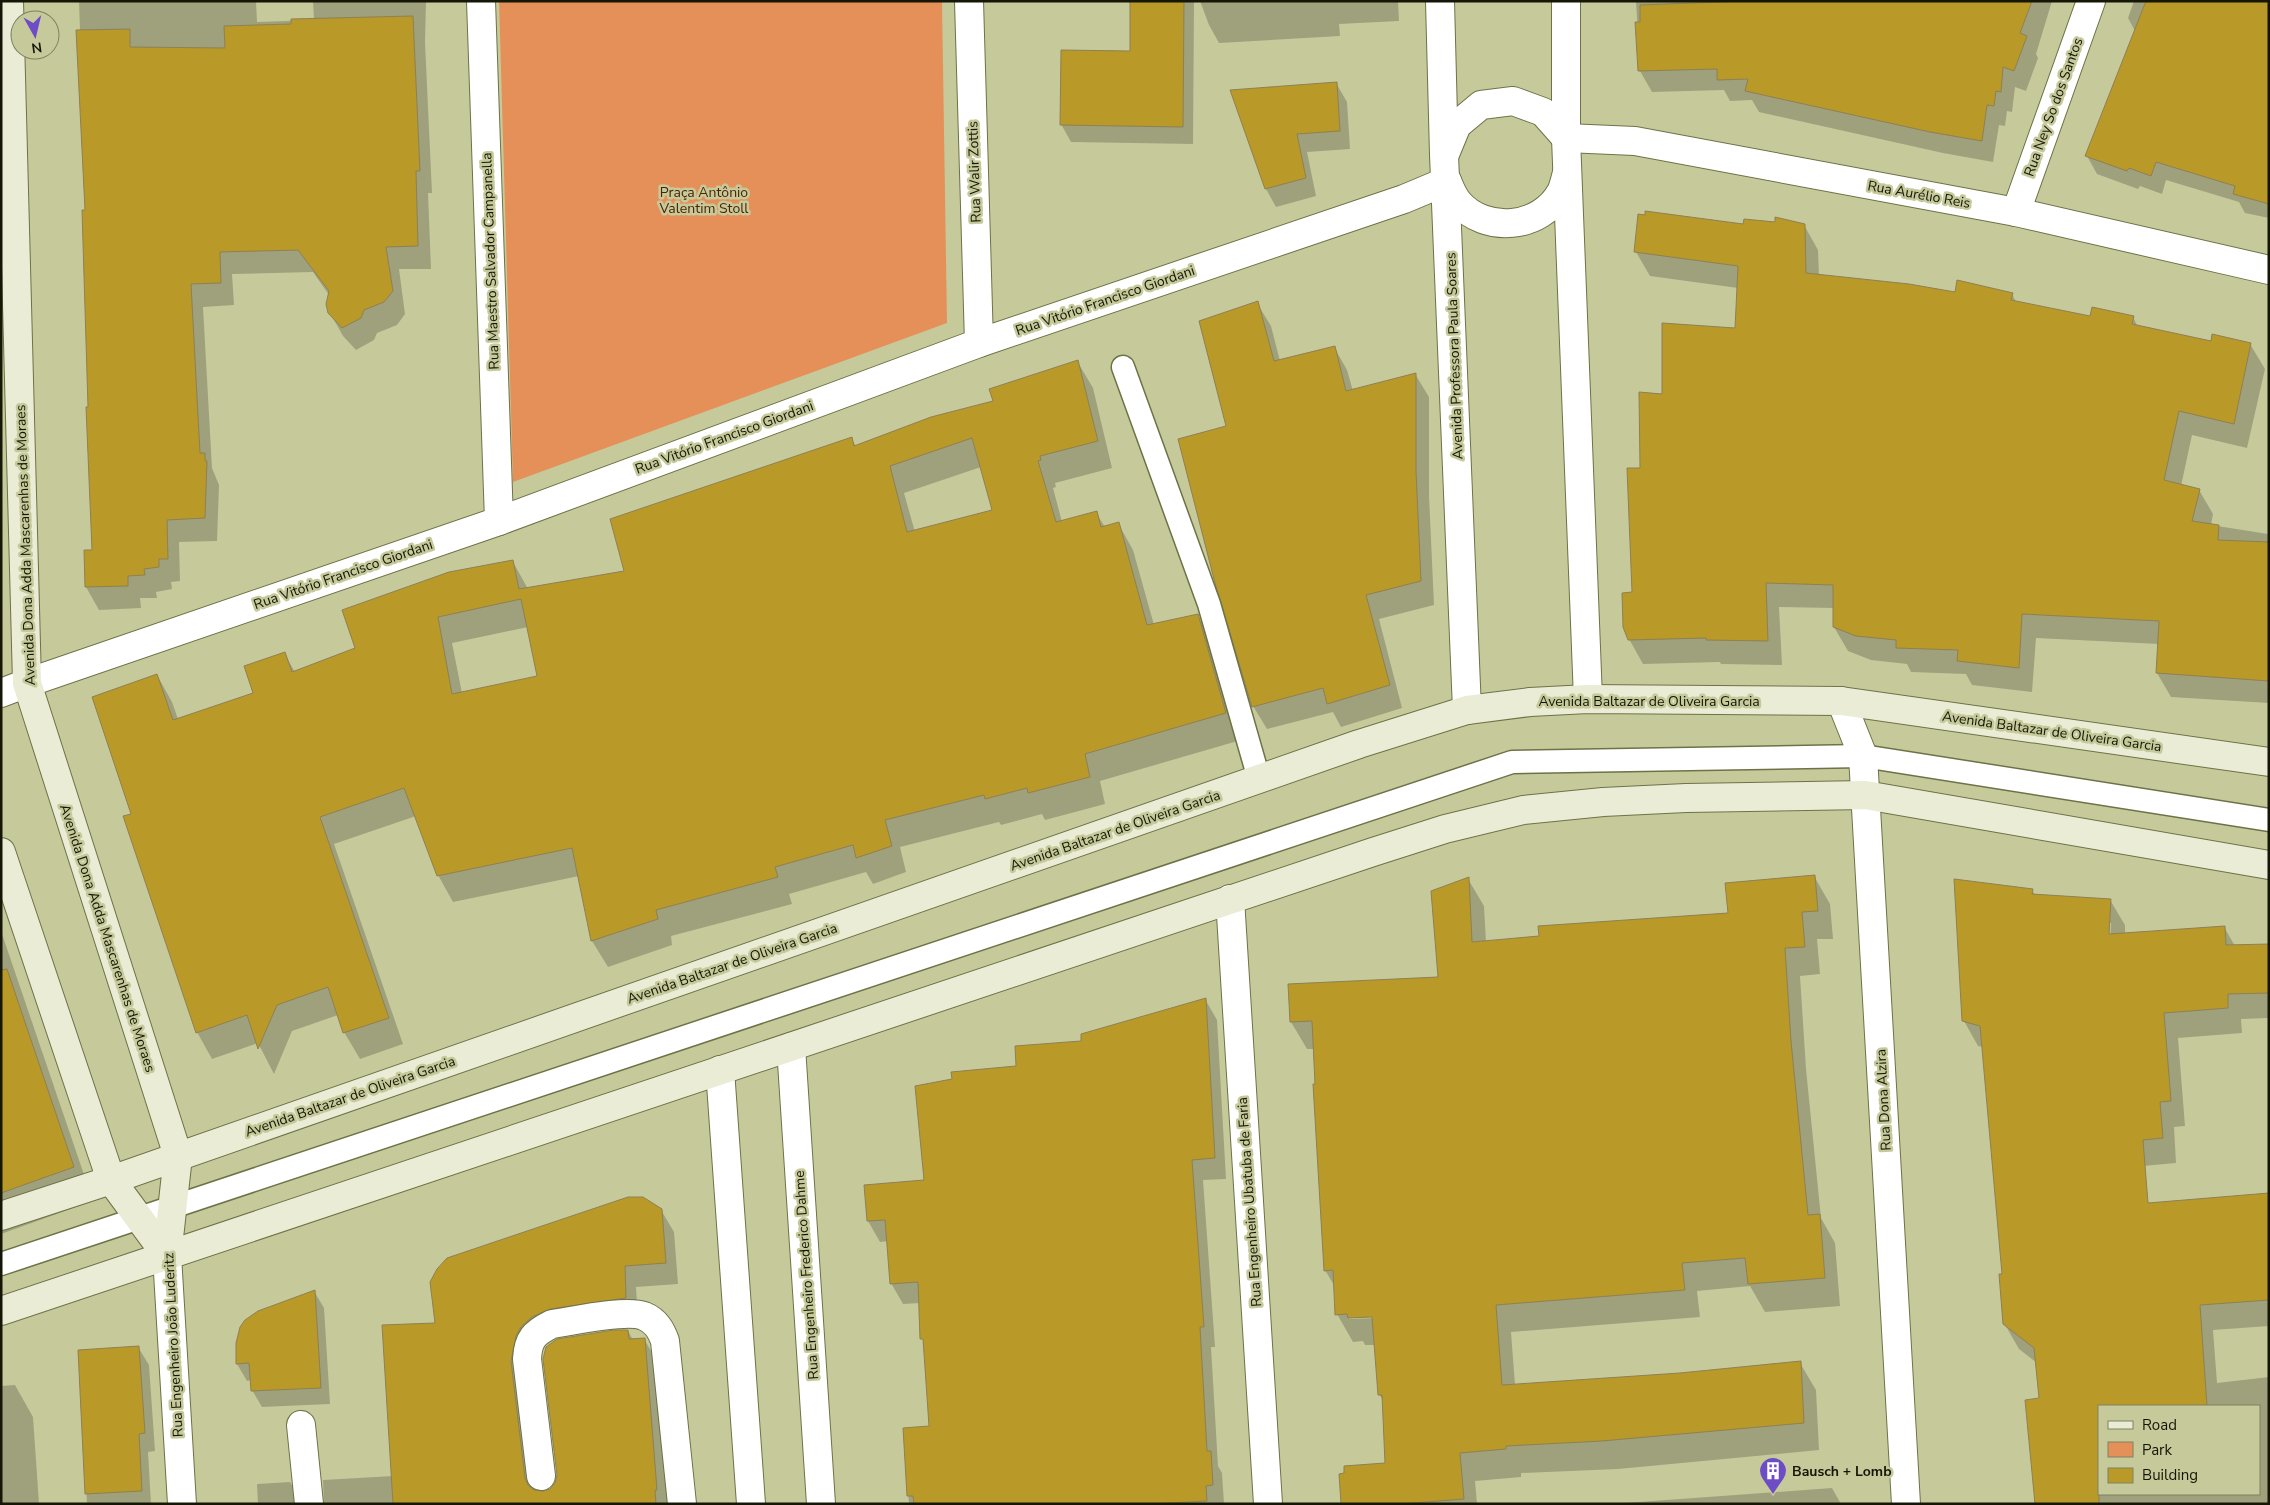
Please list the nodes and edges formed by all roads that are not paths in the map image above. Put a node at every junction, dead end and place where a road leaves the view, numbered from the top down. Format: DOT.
graph roads {
  1 [pos="9,1"];
  2 [pos="481,1"];
  3 [pos="968,1"];
  4 [pos="1440,1"];
  5 [pos="1566,1"];
  6 [pos="2091,1"];
  7 [pos="1566,138"];
  8 [pos="1446,168"];
  9 [pos="1568,169"];
  10 [pos="2016,212"];
  11 [pos="2269,270"];
  12 [pos="9,274"];
  13 [pos="979,343"];
  14 [pos="1123,367"];
  15 [pos="499,521"];
  16 [pos="27,683"];
  17 [pos="1,693"];
  18 [pos="1588,699"];
  19 [pos="1842,701"];
  20 [pos="1467,710"];
  21 [pos="1863,756"];
  22 [pos="2269,762"];
  23 [pos="1259,779"];
  24 [pos="1865,795"];
  25 [pos="2269,820"];
  26 [pos="1,852"];
  27 [pos="2269,865"];
  28 [pos="1230,899"];
  29 [pos="791,1047"];
  30 [pos="720,1070"];
  31 [pos="178,1156"];
  32 [pos="111,1180"];
  33 [pos="173,1206"];
  34 [pos="1,1216"];
  35 [pos="139,1218"];
  36 [pos="167,1256"];
  37 [pos="1,1264"];
  38 [pos="1,1311"];
  39 [pos="302,1425"];
  40 [pos="541,1476"];
  41 [pos="182,1504"];
  42 [pos="309,1504"];
  43 [pos="682,1504"];
  44 [pos="751,1504"];
  45 [pos="821,1504"];
  46 [pos="1268,1504"];
  47 [pos="1906,1504"];
  1 -- 12 [label="main road, Avenida Dona Adda Mascarenhas de Moraes"];
  2 -- 15 [label="street, Rua Maestro Salvador Campanella"];
  3 -- 13 [label="street, Rua Walir Zottis"];
  4 -- 8 [label="street, Avenida Professora Paula Soares"];
  5 -- 7 [label="street"];
  6 -- 10 [label="street, Rua Ney So dos Santos"];
  7 -- 8 [label="street"];
  7 -- 9 [label="street"];
  7 -- 10 [label="street, Rua Aurélio Reis"];
  8 -- 9 [label="street"];
  8 -- 13 [label="street, Rua Vitório Francisco Giordani"];
  8 -- 20 [label="street, Avenida Professora Paula Soares"];
  9 -- 18 [label="street"];
  10 -- 11 [label="street, Rua Aurélio Reis"];
  12 -- 16 [label="main road, Avenida Dona Adda Mascarenhas de Moraes"];
  13 -- 15 [label="street, Rua Vitório Francisco Giordani"];
  14 -- 23 [label="lane"];
  15 -- 16 [label="street, Rua Vitório Francisco Giordani"];
  16 -- 17 [label="street, Rua Vitório Francisco Giordani"];
  16 -- 31 [label="main road, Avenida Dona Adda Mascarenhas de Moraes"];
  18 -- 19 [label="main road, Avenida Baltazar de Oliveira Garcia"];
  18 -- 20 [label="main road, Avenida Baltazar de Oliveira Garcia"];
  19 -- 21 [label="street, Rua Dona Alzira"];
  19 -- 22 [label="main road, Avenida Baltazar de Oliveira Garcia"];
  20 -- 23 [label="main road, Avenida Baltazar de Oliveira Garcia"];
  21 -- 24 [label="street, Rua Dona Alzira"];
  21 -- 25 [label="lane"];
  21 -- 33 [label="lane"];
  23 -- 31 [label="main road, Avenida Baltazar de Oliveira Garcia"];
  24 -- 27 [label="main road"];
  24 -- 28 [label="main road"];
  24 -- 47 [label="street, Rua Dona Alzira"];
  26 -- 32 [label="main road"];
  28 -- 29 [label="main road"];
  28 -- 46 [label="street, Rua Engenheiro Ubatuba de Faria"];
  29 -- 30 [label="main road"];
  29 -- 45 [label="street, Rua Engenheiro Frederico Dahme"];
  30 -- 36 [label="main road"];
  30 -- 44 [label="street"];
  31 -- 32 [label="main road, Avenida Baltazar de Oliveira Garcia"];
  31 -- 33 [label="main road, Rua Engenheiro João Luderitz"];
  32 -- 34 [label="main road, Avenida Baltazar de Oliveira Garcia"];
  32 -- 35 [label="main road"];
  33 -- 35 [label="lane"];
  33 -- 36 [label="main road, Rua Engenheiro João Luderitz"];
  35 -- 36 [label="main road"];
  35 -- 37 [label="lane"];
  36 -- 38 [label="main road"];
  36 -- 41 [label="street, Rua Engenheiro João Luderitz"];
  39 -- 42 [label="street"];
  40 -- 43 [label="street"];
}
